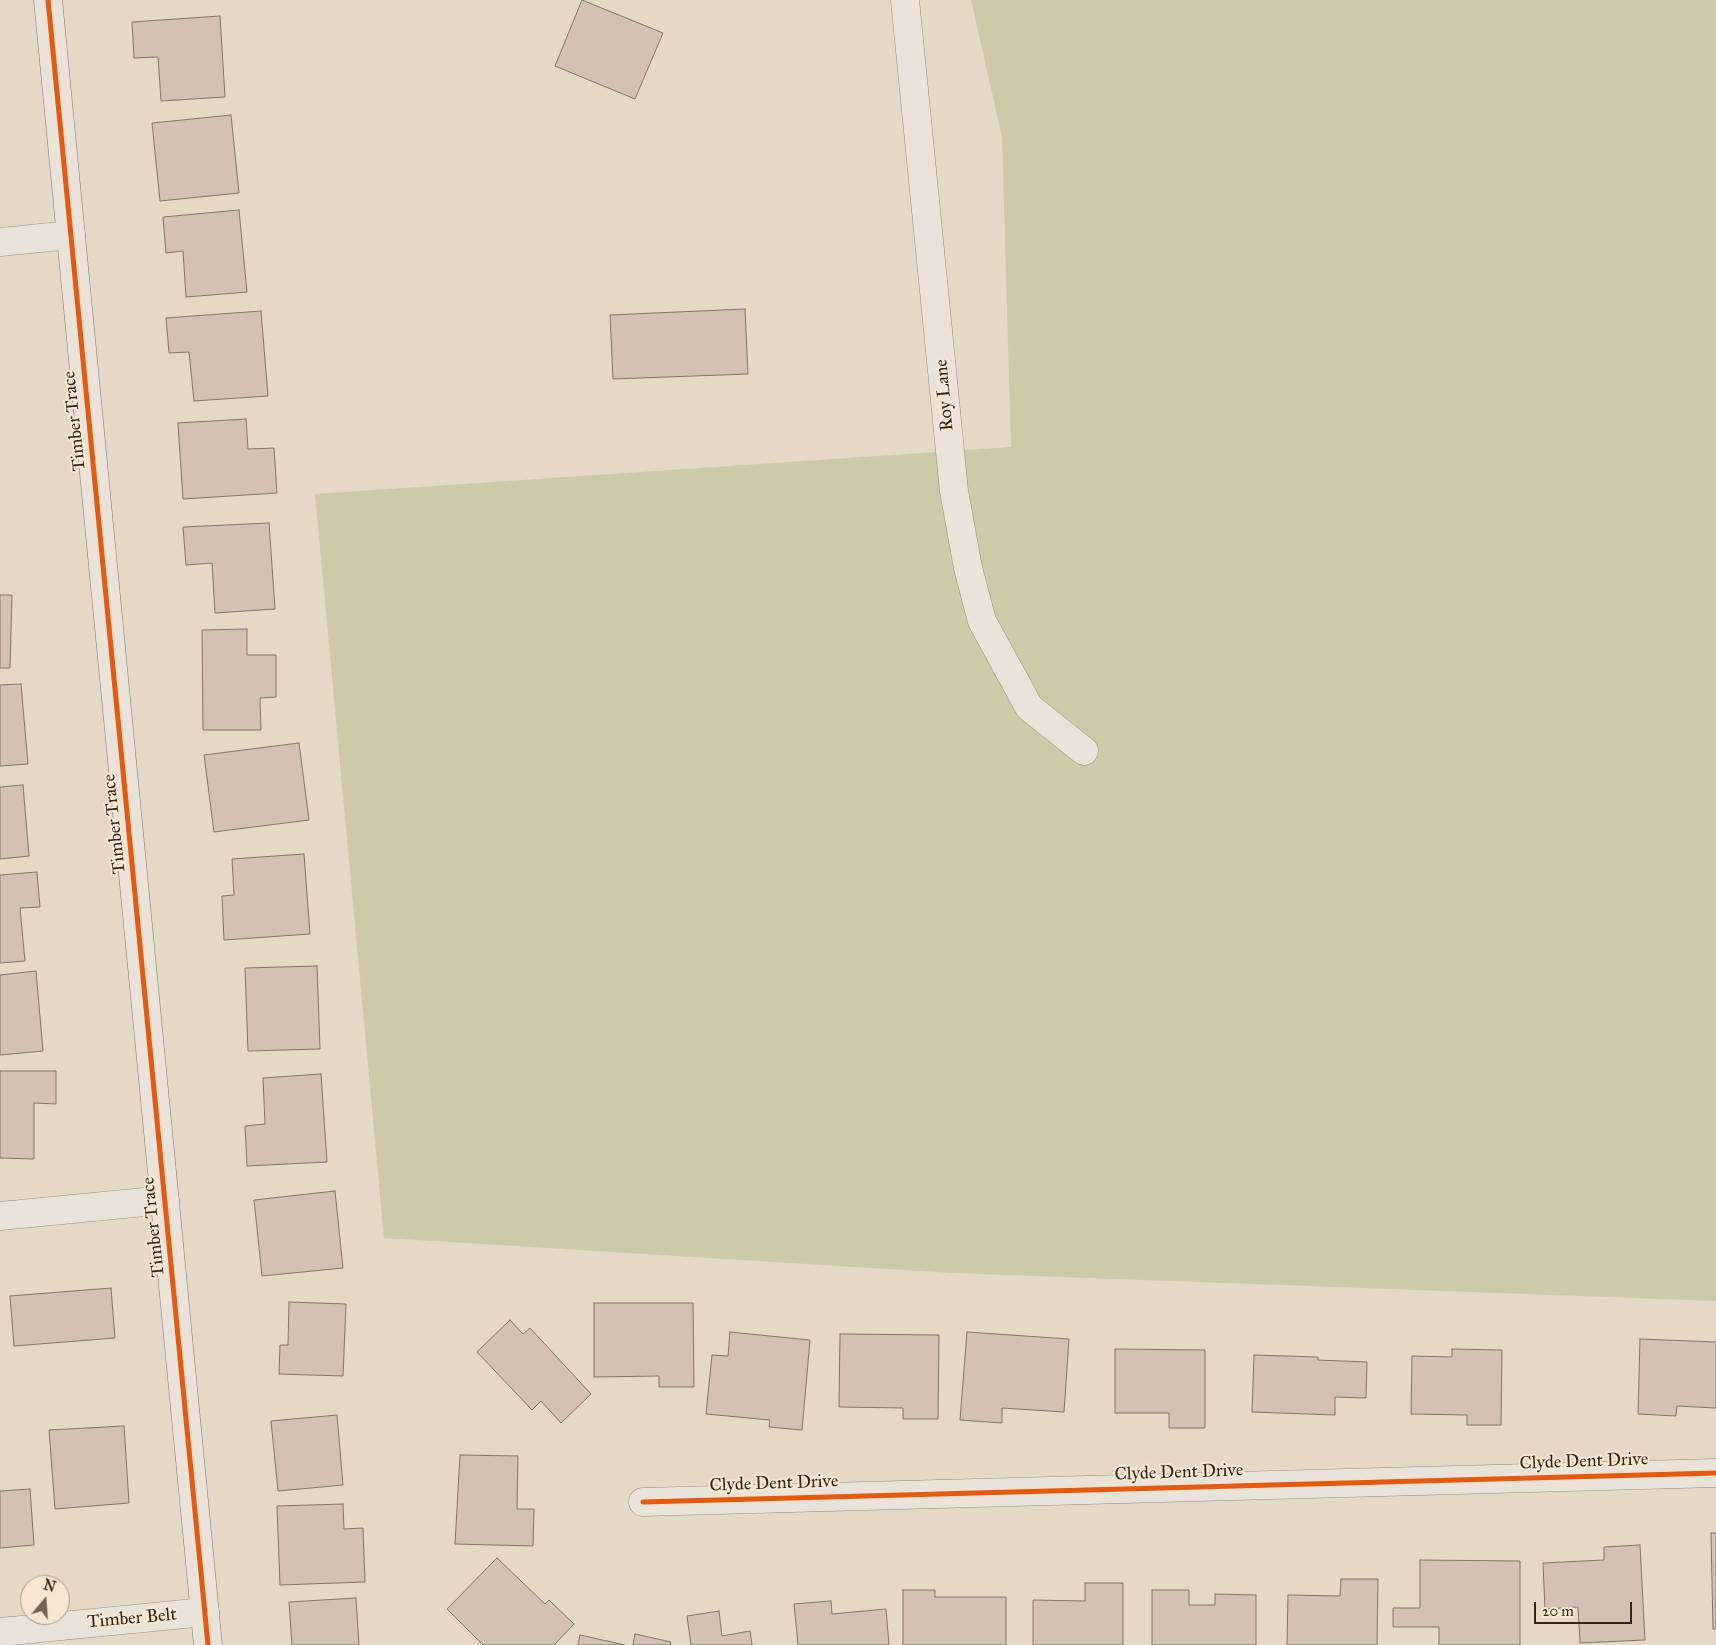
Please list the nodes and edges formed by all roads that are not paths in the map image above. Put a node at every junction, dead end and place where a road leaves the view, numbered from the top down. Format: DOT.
graph roads {
  1 [pos="48,0"];
  2 [pos="904,0"];
  3 [pos="71,236"];
  4 [pos="0,242"];
  5 [pos="1084,751"];
  6 [pos="165,1200"];
  7 [pos="0,1216"];
  8 [pos="1716,1472"];
  9 [pos="643,1502"];
  10 [pos="205,1612"];
  11 [pos="0,1632"];
  12 [pos="208,1645"];
  1 -- 3 [label="street, Timber Trace"];
  2 -- 5 [label="street, Roy Lane"];
  3 -- 4 [label="street"];
  3 -- 6 [label="street, Timber Trace"];
  6 -- 7 [label="street"];
  6 -- 10 [label="street, Timber Trace"];
  8 -- 9 [label="street, Clyde Dent Drive"];
  10 -- 11 [label="street, Timber Belt"];
  10 -- 12 [label="street, Timber Trace"];
}
